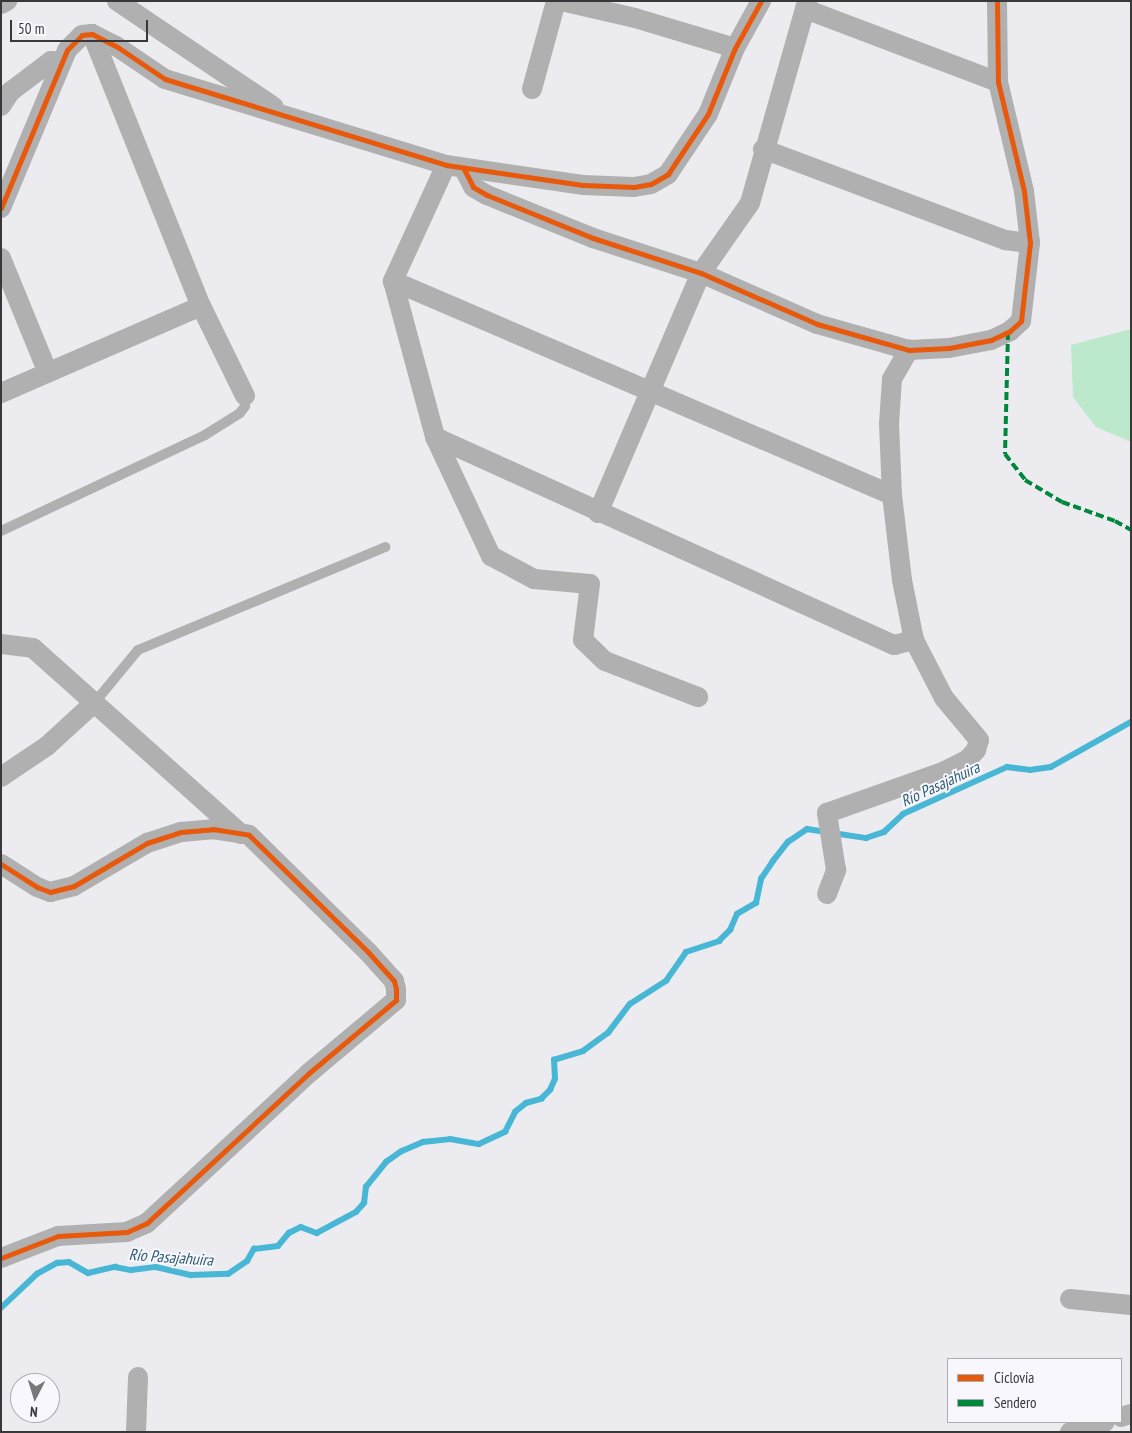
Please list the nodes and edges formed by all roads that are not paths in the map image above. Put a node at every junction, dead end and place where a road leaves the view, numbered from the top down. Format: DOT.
graph roads {
  1 [pos="7,1"];
  2 [pos="117,1"];
  3 [pos="556,1"];
  4 [pos="561,1"];
  5 [pos="761,1"];
  6 [pos="997,1"];
  7 [pos="1,4"];
  8 [pos="806,5"];
  9 [pos="92,34"];
  10 [pos="735,48"];
  11 [pos="62,62"];
  12 [pos="998,82"];
  13 [pos="532,88"];
  14 [pos="1,106"];
  15 [pos="294,120"];
  16 [pos="763,150"];
  17 [pos="455,167"];
  18 [pos="1,208"];
  19 [pos="1030,244"];
  20 [pos="1,258"];
  21 [pos="701,273"];
  22 [pos="392,280"];
  23 [pos="201,306"];
  24 [pos="910,350"];
  25 [pos="48,373"];
  26 [pos="1,393"];
  27 [pos="648,393"];
  28 [pos="245,396"];
  29 [pos="435,437"];
  30 [pos="892,495"];
  31 [pos="598,513"];
  32 [pos="1,531"];
  33 [pos="385,547"];
  34 [pos="914,640"];
  35 [pos="1,644"];
  36 [pos="698,697"];
  37 [pos="96,702"];
  38 [pos="1,777"];
  39 [pos="241,834"];
  40 [pos="1,864"];
  41 [pos="827,894"];
  42 [pos="1,1258"];
  43 [pos="1070,1299"];
  44 [pos="1131,1305"];
  45 [pos="138,1377"];
  46 [pos="1102,1423"];
  47 [pos="136,1432"];
  48 [pos="1070,1432"];
  1 -- 7 [label="street"];
  2 -- 15 [label="street"];
  3 -- 13 [label="street"];
  4 -- 10 [label="street"];
  5 -- 10 [label="street"];
  6 -- 12 [label="street"];
  8 -- 12 [label="street"];
  8 -- 16 [label="street"];
  9 -- 11 [label="street"];
  9 -- 15 [label="street"];
  9 -- 23 [label="street"];
  10 -- 17 [label="street"];
  11 -- 14 [label="street"];
  11 -- 18 [label="street"];
  12 -- 19 [label="street"];
  15 -- 17 [label="street"];
  16 -- 19 [label="street"];
  16 -- 21 [label="street"];
  17 -- 21 [label="street"];
  17 -- 22 [label="street"];
  19 -- 24 [label="street"];
  20 -- 25 [label="street"];
  21 -- 24 [label="street"];
  21 -- 27 [label="street"];
  22 -- 27 [label="street"];
  22 -- 29 [label="street"];
  23 -- 25 [label="street"];
  23 -- 28 [label="street"];
  24 -- 30 [label="street"];
  25 -- 26 [label="street"];
  27 -- 30 [label="street"];
  27 -- 31 [label="street"];
  28 -- 32 [label="lane"];
  29 -- 31 [label="street"];
  29 -- 36 [label="street"];
  30 -- 34 [label="street"];
  31 -- 34 [label="street"];
  33 -- 37 [label="lane"];
  34 -- 41 [label="street"];
  35 -- 37 [label="street"];
  37 -- 38 [label="street"];
  37 -- 39 [label="street"];
  39 -- 40 [label="street"];
  39 -- 42 [label="street"];
  43 -- 44 [label="street"];
  45 -- 47 [label="street"];
  46 -- 48 [label="street"];
}
